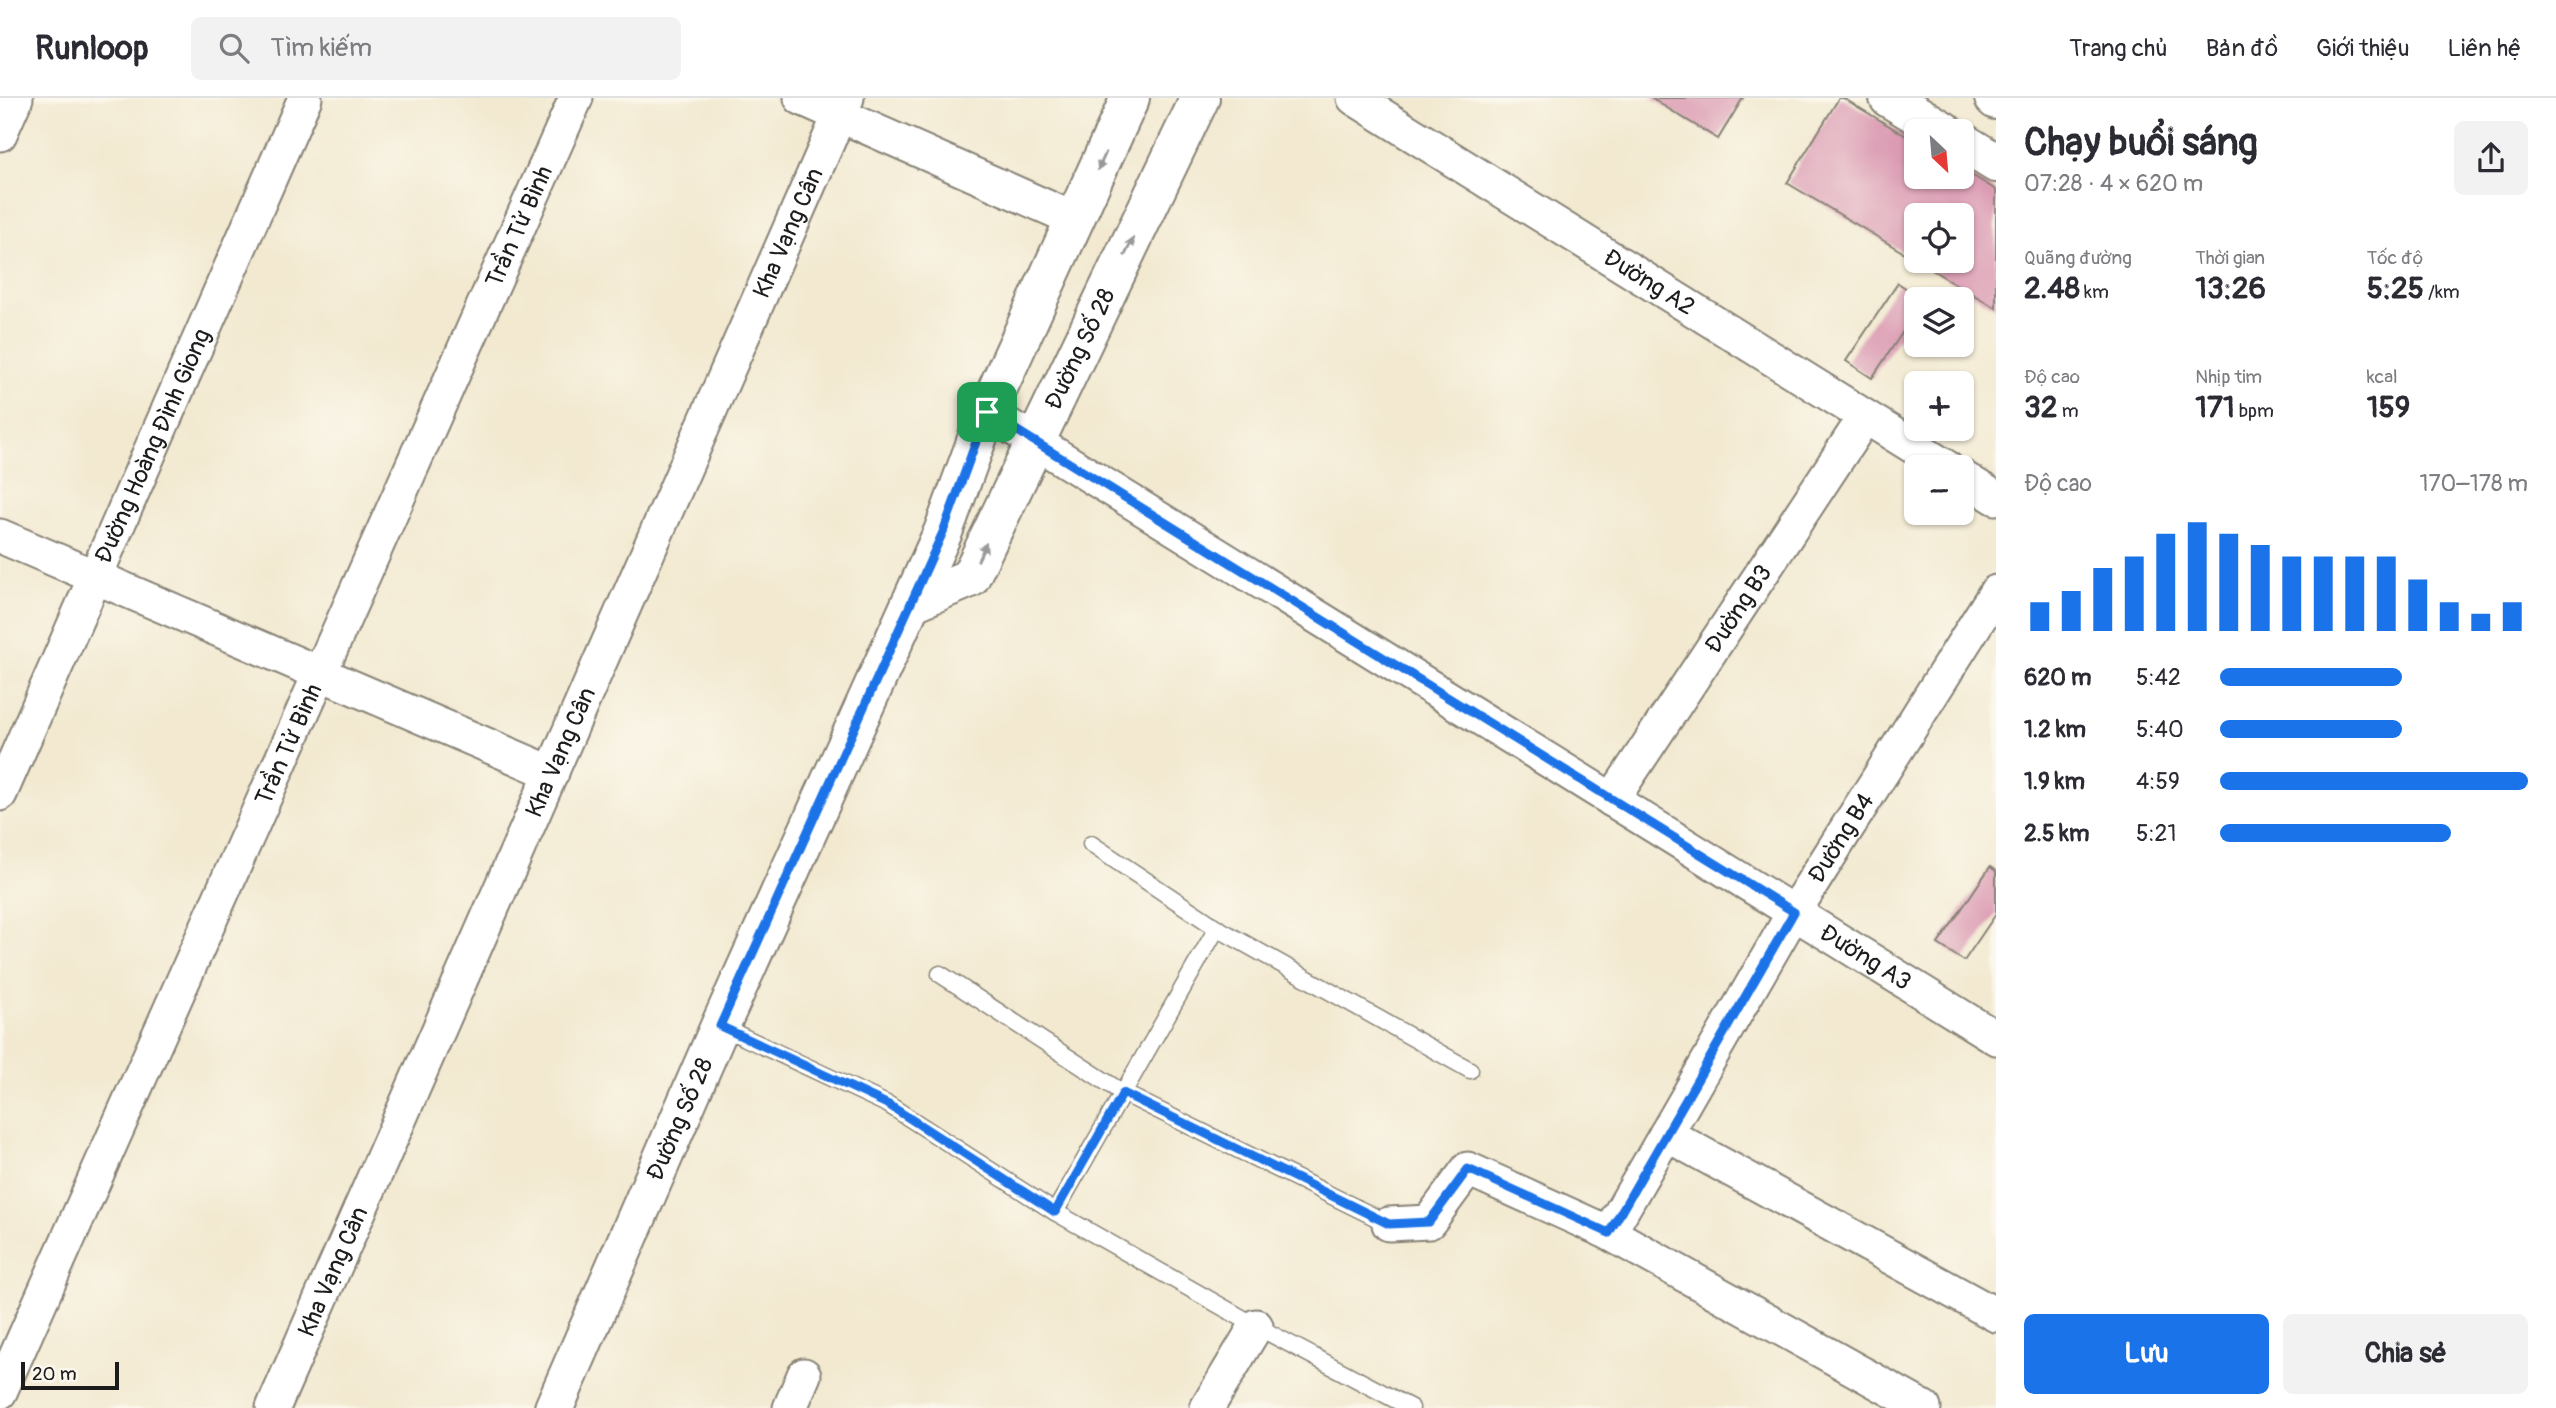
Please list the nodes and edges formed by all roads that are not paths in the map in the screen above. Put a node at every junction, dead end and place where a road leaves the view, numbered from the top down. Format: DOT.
graph roads {
  1 [pos="16,98"];
  2 [pos="305,98"];
  3 [pos="576,98"];
  4 [pos="801,98"];
  5 [pos="1130,98"];
  6 [pos="1200,98"];
  7 [pos="1354,98"];
  8 [pos="1889,98"];
  9 [pos="843,107"];
  10 [pos="1924,119"];
  11 [pos="0,134"];
  12 [pos="1974,149"];
  13 [pos="1996,163"];
  14 [pos="1076,220"];
  15 [pos="987,412"];
  16 [pos="1865,417"];
  17 [pos="1036,442"];
  18 [pos="1927,455"];
  19 [pos="1974,484"];
  20 [pos="1996,498"];
  21 [pos="0,536"];
  22 [pos="95,577"];
  23 [pos="1996,592"];
  24 [pos="911,603"];
  25 [pos="320,673"];
  26 [pos="552,773"];
  27 [pos="0,794"];
  28 [pos="1612,800"];
  29 [pos="1091,844"];
  30 [pos="1794,912"];
  31 [pos="1217,928"];
  32 [pos="940,974"];
  33 [pos="720,1026"];
  34 [pos="1996,1038"];
  35 [pos="1470,1070"];
  36 [pos="1123,1093"];
  37 [pos="1666,1134"];
  38 [pos="1055,1212"];
  39 [pos="1389,1224"];
  40 [pos="1609,1233"];
  41 [pos="1996,1315"];
  42 [pos="1256,1326"];
  43 [pos="804,1376"];
  44 [pos="0,1392"];
  45 [pos="273,1408"];
  46 [pos="554,1408"];
  47 [pos="790,1408"];
  48 [pos="1207,1408"];
  49 [pos="1411,1408"];
  50 [pos="1924,1408"];
  1 -- 11 [label="street"];
  2 -- 22 [label="street, Đường Hoàng Đình Giong"];
  3 -- 25 [label="street, Trần Tử Bình"];
  4 -- 9 [label="street"];
  5 -- 14 [label="street, Đường Số 28, one-way"];
  17 -- 6 [label="street, Đường Số 28, one-way"];
  7 -- 16 [label="street, Đường A2"];
  8 -- 10 [label="street"];
  9 -- 14 [label="street"];
  9 -- 26 [label="street, Kha Vạng Cân"];
  12 -- 13 [label="street"];
  14 -- 15 [label="street, Đường Số 28"];
  15 -- 17 [label="street, Đường A3"];
  15 -- 24 [label="street, Đường Số 28"];
  16 -- 18 [label="street, Đường A2"];
  16 -- 28 [label="street, Đường B3"];
  24 -- 17 [label="street, Đường Số 28, one-way"];
  17 -- 28 [label="street, Đường A3"];
  19 -- 20 [label="street"];
  21 -- 22 [label="street"];
  22 -- 25 [label="street"];
  22 -- 27 [label="street, Đường Hoàng Đình Giong"];
  23 -- 30 [label="street, Đường B4"];
  24 -- 33 [label="street, Đường Số 28"];
  25 -- 26 [label="street"];
  25 -- 44 [label="street, Trần Tử Bình"];
  26 -- 45 [label="street, Kha Vạng Cân"];
  28 -- 30 [label="street, Đường A3"];
  29 -- 31 [label="lane"];
  30 -- 34 [label="street, Đường A3"];
  30 -- 37 [label="street, Đường B4"];
  31 -- 35 [label="lane"];
  31 -- 36 [label="lane"];
  32 -- 36 [label="lane"];
  33 -- 38 [label="lane"];
  33 -- 46 [label="street, Đường Số 28"];
  36 -- 38 [label="lane"];
  36 -- 39 [label="lane"];
  37 -- 40 [label="street, Đường B4"];
  37 -- 41 [label="street"];
  38 -- 42 [label="lane"];
  39 -- 40 [label="street"];
  40 -- 50 [label="street"];
  42 -- 48 [label="street"];
  42 -- 49 [label="lane"];
  43 -- 47 [label="street"];
}
